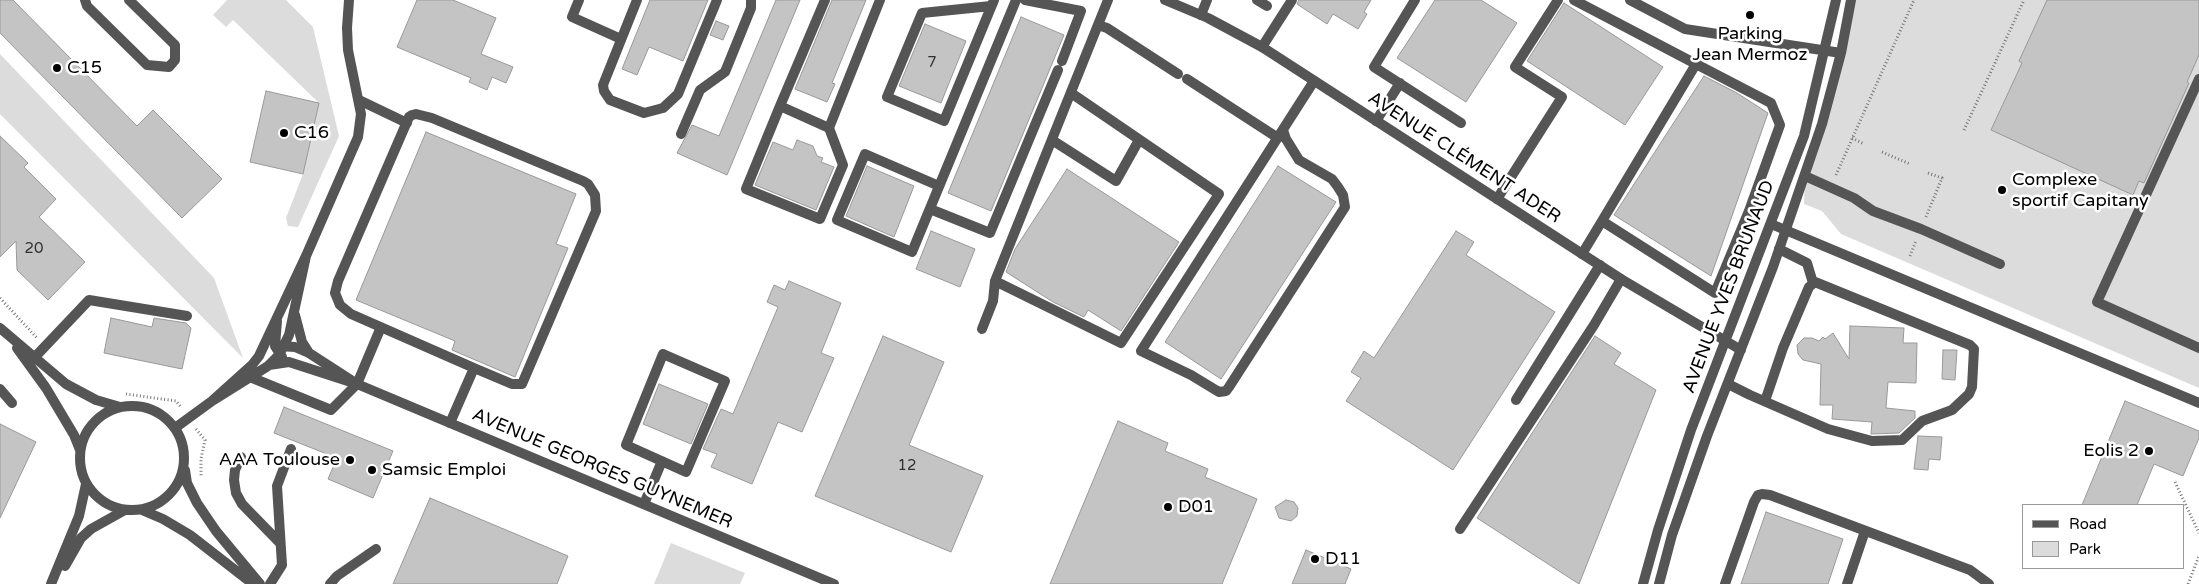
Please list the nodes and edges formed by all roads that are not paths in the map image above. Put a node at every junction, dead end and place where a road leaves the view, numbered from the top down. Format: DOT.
graph roads {
  1 [pos="85,0"];
  2 [pos="129,0"];
  3 [pos="349,0"];
  4 [pos="579,0"];
  5 [pos="637,0"];
  6 [pos="717,0"];
  7 [pos="751,0"];
  8 [pos="825,0"];
  9 [pos="880,0"];
  10 [pos="1016,0"];
  11 [pos="1025,0"];
  12 [pos="1108,0"];
  13 [pos="1166,0"];
  14 [pos="1207,0"];
  15 [pos="1257,0"];
  16 [pos="1292,0"];
  17 [pos="1415,0"];
  18 [pos="1558,0"];
  19 [pos="1574,0"];
  20 [pos="1630,0"];
  21 [pos="1836,0"];
  22 [pos="1851,0"];
  23 [pos="993,3"];
  24 [pos="1267,6"];
  25 [pos="1201,15"];
  26 [pos="1098,25"];
  27 [pos="621,39"];
  28 [pos="1262,48"];
  29 [pos="1825,51"];
  30 [pos="1841,53"];
  31 [pos="1696,64"];
  32 [pos="2199,79"];
  33 [pos="1314,81"];
  34 [pos="1400,83"];
  35 [pos="1070,94"];
  36 [pos="359,100"];
  37 [pos="780,106"];
  38 [pos="1376,121"];
  39 [pos="1461,122"];
  40 [pos="407,123"];
  41 [pos="829,128"];
  42 [pos="681,134"];
  43 [pos="1281,134"];
  44 [pos="1052,140"];
  45 [pos="1140,140"];
  46 [pos="1805,176"];
  47 [pos="939,186"];
  48 [pos="1497,200"];
  49 [pos="930,210"];
  50 [pos="1602,222"];
  51 [pos="1771,224"];
  52 [pos="1786,230"];
  53 [pos="1779,249"];
  54 [pos="1582,254"];
  55 [pos="306,256"];
  56 [pos="2000,264"];
  57 [pos="1600,265"];
  58 [pos="1621,279"];
  59 [pos="994,281"];
  60 [pos="1813,283"];
  61 [pos="282,304"];
  62 [pos="294,312"];
  63 [pos="187,316"];
  64 [pos="381,327"];
  65 [pos="982,329"];
  66 [pos="4,332"];
  67 [pos="1726,341"];
  68 [pos="2199,348"];
  69 [pos="280,349"];
  70 [pos="1741,350"];
  71 [pos="309,353"];
  72 [pos="259,356"];
  73 [pos="34,358"];
  74 [pos="289,362"];
  75 [pos="268,366"];
  76 [pos="474,368"];
  77 [pos="250,377"];
  78 [pos="358,384"];
  79 [pos="1728,384"];
  80 [pos="0,389"];
  81 [pos="1516,400"];
  82 [pos="212,401"];
  83 [pos="1765,401"];
  84 [pos="12,403"];
  85 [pos="2199,403"];
  86 [pos="120,407"];
  87 [pos="450,422"];
  88 [pos="175,428"];
  89 [pos="291,449"];
  90 [pos="80,450"];
  91 [pos="241,457"];
  92 [pos="662,461"];
  93 [pos="184,464"];
  94 [pos="86,484"];
  95 [pos="644,504"];
  96 [pos="125,510"];
  97 [pos="142,510"];
  98 [pos="1460,529"];
  99 [pos="1865,530"];
  100 [pos="279,542"];
  101 [pos="376,549"];
  102 [pos="53,584"];
  103 [pos="253,584"];
  104 [pos="260,584"];
  105 [pos="270,584"];
  106 [pos="330,584"];
  107 [pos="834,584"];
  108 [pos="1644,584"];
  109 [pos="1659,584"];
  110 [pos="1725,584"];
  111 [pos="1847,584"];
  112 [pos="1989,584"];
  1 -- 2 [label="street"];
  3 -- 36 [label="street"];
  4 -- 27 [label="street"];
  5 -- 27 [label="street"];
  6 -- 27 [label="street"];
  7 -- 42 [label="street"];
  8 -- 37 [label="street"];
  9 -- 41 [label="street"];
  10 -- 47 [label="street"];
  11 -- 49 [label="street"];
  12 -- 26 [label="street"];
  13 -- 25 [label="street, AVENUE CLÉMENT ADER"];
  14 -- 25 [label="street"];
  15 -- 24 [label="street"];
  16 -- 28 [label="street"];
  17 -- 34 [label="street"];
  18 -- 48 [label="street"];
  19 -- 31 [label="street"];
  20 -- 29 [label="street"];
  21 -- 29 [label="street, AVENUE YVES BRUNAUD"];
  22 -- 30 [label="street, AVENUE YVES BRUNAUD"];
  23 -- 23 [label="street"];
  25 -- 28 [label="street, AVENUE CLÉMENT ADER"];
  26 -- 35 [label="street"];
  26 -- 43 [label="street"];
  28 -- 33 [label="street, AVENUE CLÉMENT ADER"];
  29 -- 30 [label="street"];
  29 -- 51 [label="street, AVENUE YVES BRUNAUD"];
  30 -- 46 [label="street, AVENUE YVES BRUNAUD"];
  31 -- 50 [label="street"];
  31 -- 50 [label="street"];
  32 -- 68 [label="street"];
  33 -- 38 [label="street, AVENUE CLÉMENT ADER"];
  33 -- 43 [label="street"];
  34 -- 38 [label="street"];
  34 -- 39 [label="street"];
  35 -- 44 [label="street"];
  35 -- 45 [label="street"];
  36 -- 40 [label="street"];
  36 -- 55 [label="street"];
  37 -- 41 [label="street"];
  37 -- 41 [label="street"];
  38 -- 48 [label="street, AVENUE CLÉMENT ADER"];
  40 -- 64 [label="street"];
  40 -- 76 [label="street"];
  43 -- 43 [label="street"];
  44 -- 45 [label="street"];
  44 -- 59 [label="street"];
  45 -- 59 [label="street"];
  46 -- 52 [label="street, AVENUE YVES BRUNAUD"];
  46 -- 56 [label="street"];
  47 -- 49 [label="street"];
  47 -- 49 [label="street"];
  48 -- 54 [label="street, AVENUE CLÉMENT ADER"];
  50 -- 54 [label="street"];
  51 -- 52 [label="street"];
  51 -- 67 [label="street, AVENUE YVES BRUNAUD"];
  52 -- 53 [label="street, AVENUE YVES BRUNAUD"];
  52 -- 85 [label="street"];
  53 -- 60 [label="street"];
  53 -- 70 [label="street, AVENUE YVES BRUNAUD"];
  54 -- 57 [label="street, AVENUE CLÉMENT ADER"];
  55 -- 61 [label="street"];
  55 -- 62 [label="street"];
  57 -- 58 [label="street, AVENUE CLÉMENT ADER"];
  57 -- 81 [label="street"];
  58 -- 67 [label="street, AVENUE CLÉMENT ADER"];
  58 -- 98 [label="street"];
  59 -- 65 [label="street"];
  60 -- 83 [label="street"];
  60 -- 83 [label="street"];
  61 -- 69 [label="street"];
  61 -- 72 [label="street"];
  62 -- 69 [label="street"];
  62 -- 71 [label="street"];
  63 -- 73 [label="street"];
  64 -- 76 [label="street"];
  64 -- 78 [label="street"];
  66 -- 73 [label="street"];
  66 -- 90 [label="street"];
  67 -- 70 [label="street, AVENUE CLÉMENT ADER"];
  67 -- 108 [label="street, AVENUE YVES BRUNAUD"];
  69 -- 71 [label="street, AVENUE GEORGES GUYNEMER"];
  69 -- 72 [label="street"];
  69 -- 74 [label="street"];
  69 -- 75 [label="street"];
  70 -- 79 [label="street, AVENUE YVES BRUNAUD"];
  71 -- 78 [label="street, AVENUE GEORGES GUYNEMER"];
  72 -- 82 [label="street"];
  73 -- 86 [label="street"];
  74 -- 75 [label="street, AVENUE GEORGES GUYNEMER"];
  74 -- 78 [label="street, AVENUE GEORGES GUYNEMER"];
  75 -- 77 [label="street"];
  76 -- 87 [label="street"];
  77 -- 78 [label="street"];
  77 -- 82 [label="street"];
  78 -- 87 [label="street, AVENUE GEORGES GUYNEMER"];
  79 -- 83 [label="street"];
  79 -- 109 [label="street, AVENUE YVES BRUNAUD"];
  80 -- 84 [label="street"];
  82 -- 88 [label="street"];
  86 -- 88 [label="street"];
  86 -- 90 [label="street"];
  87 -- 95 [label="street, AVENUE GEORGES GUYNEMER"];
  88 -- 93 [label="street"];
  89 -- 100 [label="street"];
  90 -- 94 [label="street"];
  91 -- 100 [label="street"];
  92 -- 92 [label="street"];
  92 -- 95 [label="street"];
  93 -- 97 [label="street"];
  93 -- 104 [label="street"];
  94 -- 96 [label="street"];
  94 -- 102 [label="street"];
  95 -- 107 [label="street, AVENUE GEORGES GUYNEMER"];
  96 -- 97 [label="street"];
  96 -- 102 [label="street"];
  97 -- 103 [label="street"];
  99 -- 110 [label="street"];
  99 -- 111 [label="street"];
  99 -- 112 [label="street"];
  100 -- 105 [label="street"];
  101 -- 106 [label="street"];
}
